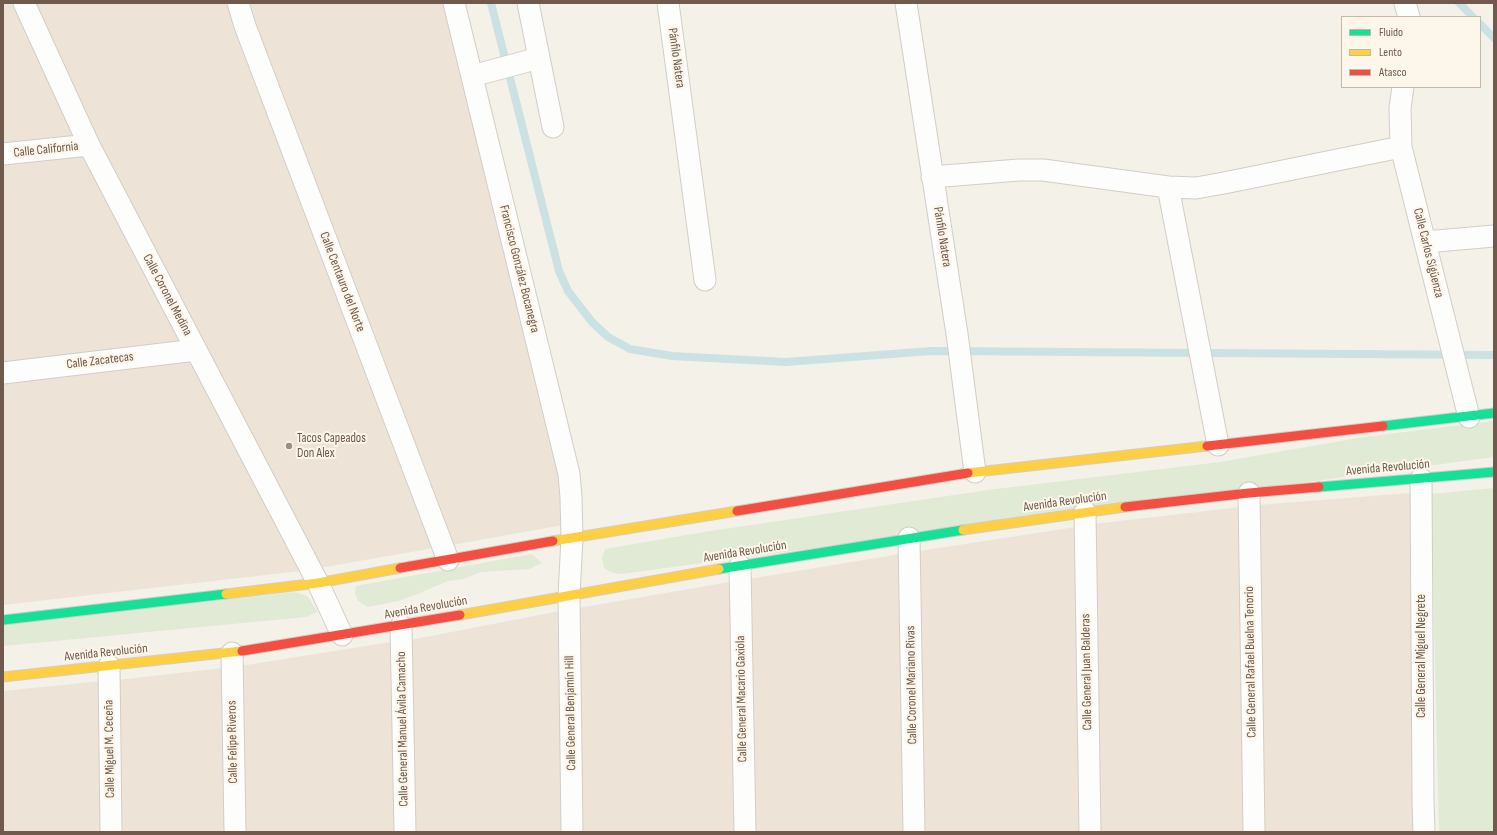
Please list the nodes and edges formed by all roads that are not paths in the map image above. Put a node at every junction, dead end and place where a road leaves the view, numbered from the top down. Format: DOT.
graph roads {
  1 [pos="24,3"];
  2 [pos="238,3"];
  3 [pos="454,3"];
  4 [pos="528,3"];
  5 [pos="668,3"];
  6 [pos="906,3"];
  7 [pos="1405,3"];
  8 [pos="1409,16"];
  9 [pos="539,58"];
  10 [pos="472,76"];
  11 [pos="1403,88"];
  12 [pos="553,127"];
  13 [pos="89,145"];
  14 [pos="1401,147"];
  15 [pos="3,154"];
  16 [pos="932,177"];
  17 [pos="1168,187"];
  18 [pos="1494,236"];
  19 [pos="1425,242"];
  20 [pos="706,280"];
  21 [pos="196,350"];
  22 [pos="3,373"];
  23 [pos="1494,413"];
  24 [pos="1469,416"];
  25 [pos="1218,445"];
  26 [pos="975,472"];
  27 [pos="1494,472"];
  28 [pos="1421,479"];
  29 [pos="1249,492"];
  30 [pos="1085,512"];
  31 [pos="572,538"];
  32 [pos="909,538"];
  33 [pos="448,560"];
  34 [pos="740,566"];
  35 [pos="318,583"];
  36 [pos="569,595"];
  37 [pos="3,620"];
  38 [pos="401,626"];
  39 [pos="342,635"];
  40 [pos="232,653"];
  41 [pos="109,666"];
  42 [pos="3,677"];
  43 [pos="111,832"];
  44 [pos="235,832"];
  45 [pos="405,832"];
  46 [pos="572,832"];
  47 [pos="745,832"];
  48 [pos="914,832"];
  49 [pos="1090,832"];
  50 [pos="1254,832"];
  51 [pos="1424,832"];
  1 -- 13 [label="street, Calle Coronel Medina"];
  2 -- 33 [label="street, Calle Centauro del Norte"];
  3 -- 10 [label="street, Francisco González Bocanegra"];
  4 -- 9 [label="street"];
  5 -- 20 [label="street, Pánfilo Natera"];
  6 -- 16 [label="street, Pánfilo Natera"];
  7 -- 8 [label="street"];
  9 -- 10 [label="street"];
  9 -- 12 [label="street"];
  10 -- 31 [label="street, Francisco González Bocanegra"];
  11 -- 14 [label="street, Calle Carlos Sigüenza"];
  13 -- 15 [label="street, Calle California"];
  13 -- 21 [label="street, Calle Coronel Medina"];
  14 -- 17 [label="street"];
  14 -- 19 [label="street, Calle Carlos Sigüenza"];
  16 -- 17 [label="street"];
  16 -- 26 [label="street, Pánfilo Natera"];
  17 -- 25 [label="street"];
  18 -- 19 [label="street"];
  19 -- 24 [label="street, Calle Carlos Sigüenza"];
  21 -- 22 [label="street, Calle Zacatecas"];
  21 -- 35 [label="street, Calle Coronel Medina"];
  23 -- 24 [label="street"];
  24 -- 25 [label="street"];
  25 -- 26 [label="street"];
  26 -- 31 [label="street"];
  27 -- 28 [label="street, Avenida Revolución"];
  28 -- 29 [label="street, Avenida Revolución"];
  28 -- 51 [label="street, Calle General Miguel Negrete"];
  29 -- 30 [label="street, Avenida Revolución"];
  29 -- 50 [label="street, Calle General Rafael Buelna Tenorio"];
  30 -- 32 [label="street, Avenida Revolución"];
  30 -- 49 [label="street, Calle General Juan Balderas"];
  31 -- 33 [label="street"];
  31 -- 36 [label="street, Francisco González Bocanegra"];
  32 -- 34 [label="street, Avenida Revolución"];
  32 -- 48 [label="street, Calle Coronel Mariano Rivas"];
  33 -- 35 [label="street"];
  34 -- 36 [label="street, Avenida Revolución"];
  34 -- 47 [label="street, Calle General Macario Gaxiola"];
  35 -- 37 [label="street"];
  35 -- 39 [label="street, Calle Coronel Medina"];
  36 -- 38 [label="street, Avenida Revolución"];
  36 -- 46 [label="street, Calle General Benjamín Hill"];
  38 -- 39 [label="street, Avenida Revolución"];
  38 -- 45 [label="street, Calle General Manuel Ávila Camacho"];
  39 -- 40 [label="street, Avenida Revolución"];
  40 -- 41 [label="street, Avenida Revolución"];
  40 -- 44 [label="street, Calle Felipe Riveros"];
  41 -- 42 [label="street, Avenida Revolución"];
  41 -- 43 [label="street, Calle Miguel M. Ceceña"];
}
